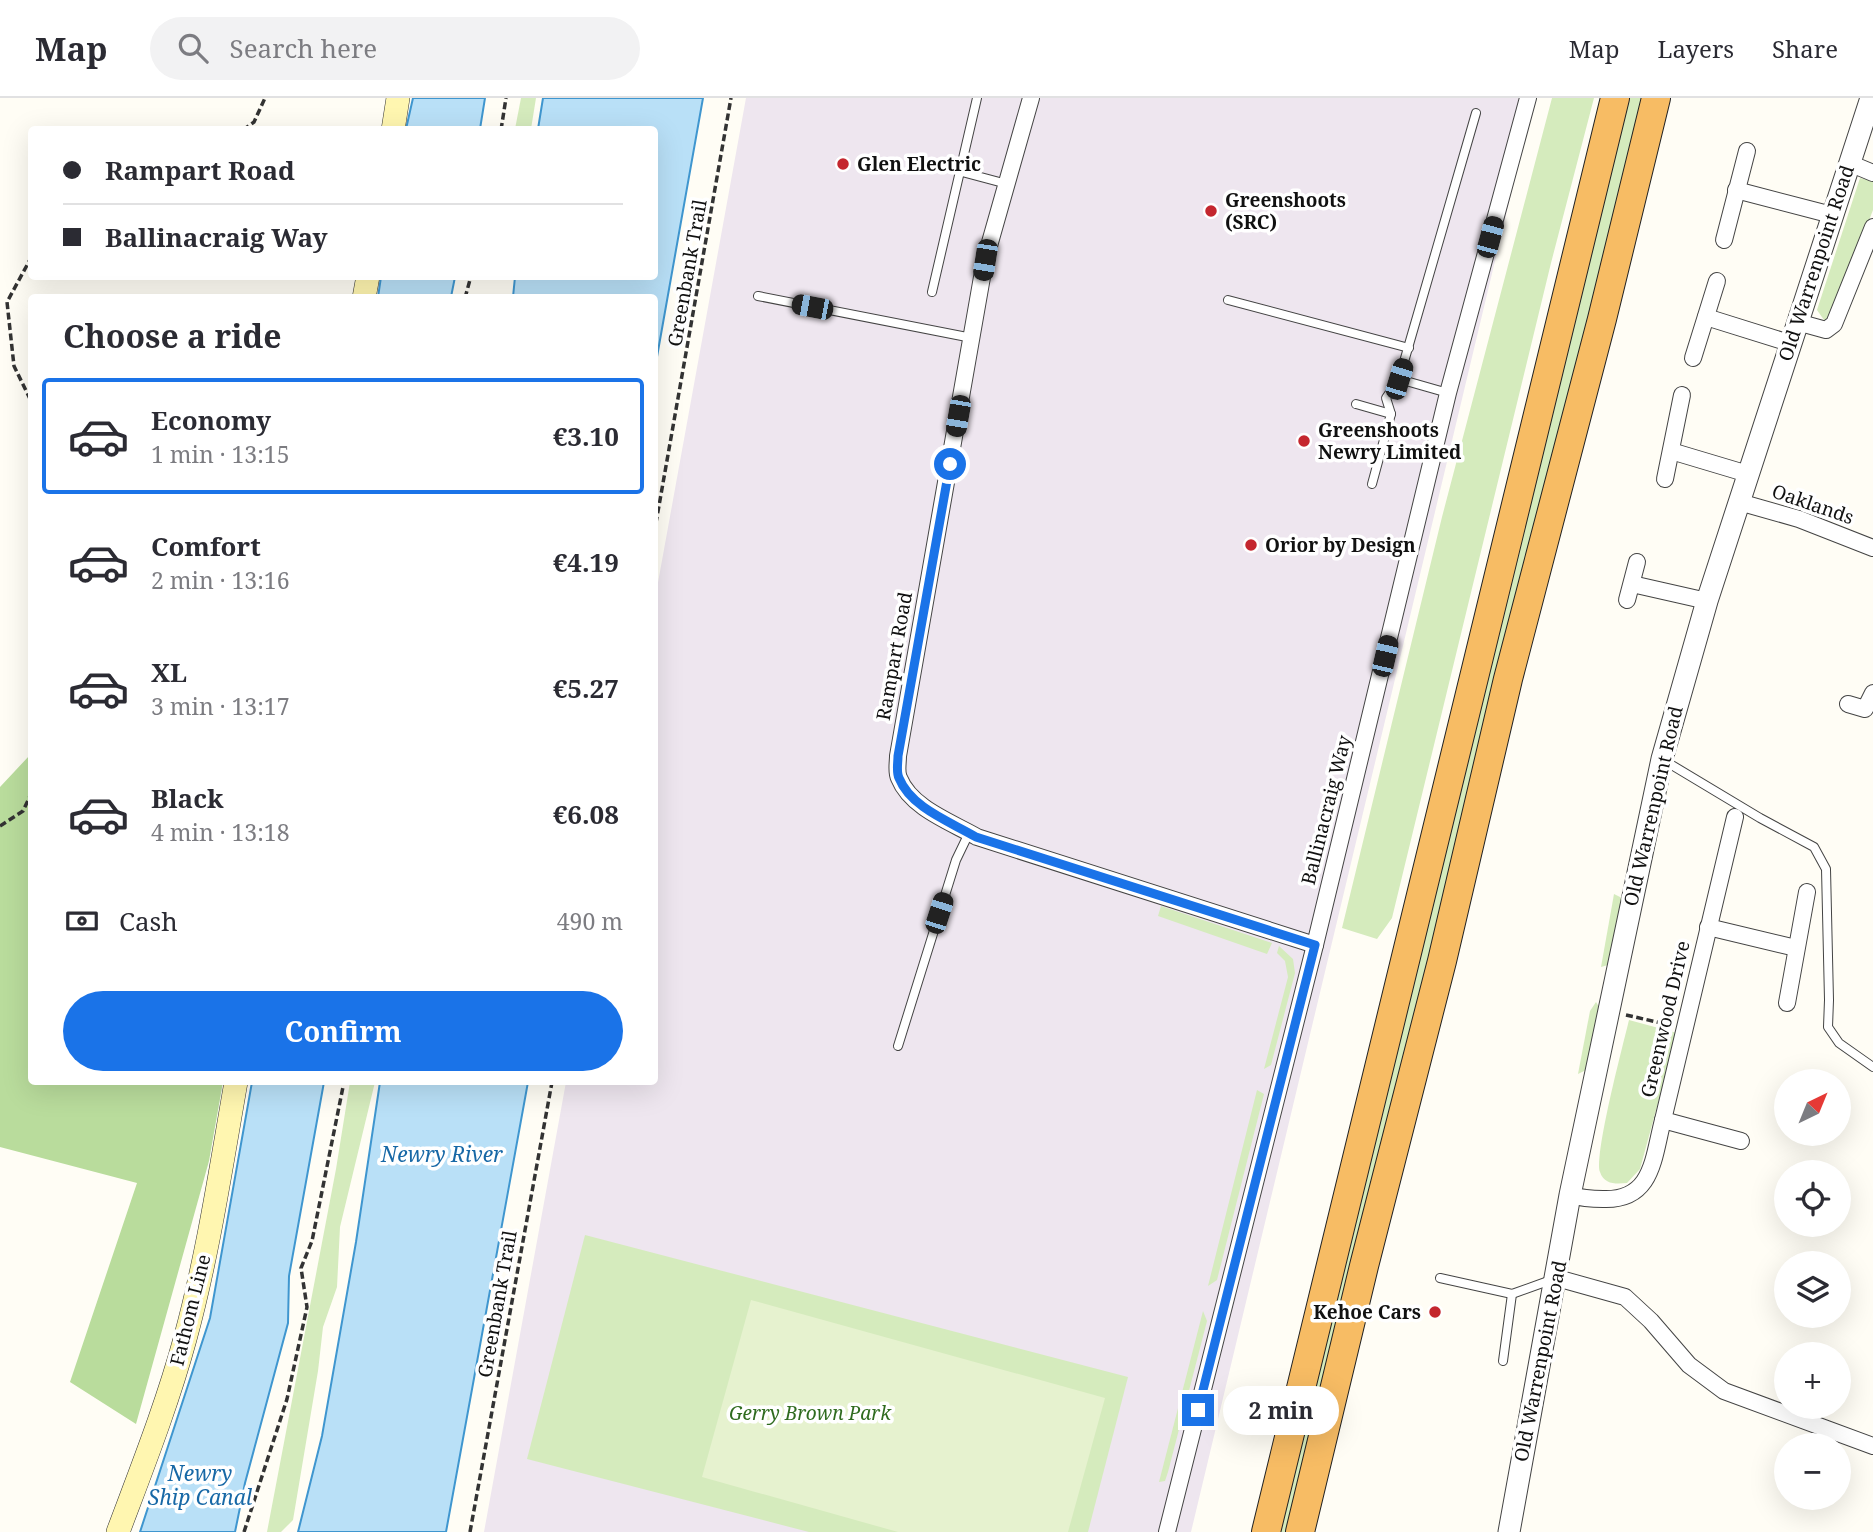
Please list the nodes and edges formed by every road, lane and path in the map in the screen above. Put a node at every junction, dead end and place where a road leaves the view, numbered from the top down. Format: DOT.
graph roads {
  1 [pos="265,98"];
  2 [pos="398,98"];
  3 [pos="506,98"];
  4 [pos="731,98"];
  5 [pos="977,98"];
  6 [pos="1031,98"];
  7 [pos="1528,98"];
  8 [pos="1615,98"];
  9 [pos="1656,98"];
  10 [pos="1868,99"];
  11 [pos="1476,113"];
  12 [pos="248,126"];
  13 [pos="394,126"];
  14 [pos="502,126"];
  15 [pos="1747,151"];
  16 [pos="1849,163"];
  17 [pos="962,172"];
  18 [pos="1873,173"];
  19 [pos="1007,184"];
  20 [pos="1737,190"];
  21 [pos="1832,215"];
  22 [pos="1873,227"];
  23 [pos="1724,240"];
  24 [pos="28,264"];
  25 [pos="1717,281"];
  26 [pos="932,292"];
  27 [pos="758,296"];
  28 [pos="1228,300"];
  29 [pos="1706,317"];
  30 [pos="1797,322"];
  31 [pos="972,338"];
  32 [pos="1789,343"];
  33 [pos="1409,348"];
  34 [pos="1693,358"];
  35 [pos="1399,379"];
  36 [pos="1448,393"];
  37 [pos="28,395"];
  38 [pos="1682,395"];
  39 [pos="1356,404"];
  40 [pos="1391,414"];
  41 [pos="1671,451"];
  42 [pos="1748,474"];
  43 [pos="1665,479"];
  44 [pos="1372,484"];
  45 [pos="1739,502"];
  46 [pos="658,511"];
  47 [pos="1873,548"];
  48 [pos="1637,562"];
  49 [pos="1707,601"];
  50 [pos="1873,693"];
  51 [pos="1848,704"];
  52 [pos="1662,759"];
  53 [pos="28,800"];
  54 [pos="1735,817"];
  55 [pos="0,826"];
  56 [pos="970,833"];
  57 [pos="1807,892"];
  58 [pos="1709,927"];
  59 [pos="1315,945"];
  60 [pos="1796,948"];
  61 [pos="1787,1003"];
  62 [pos="1619,1014"];
  63 [pos="1685,1030"];
  64 [pos="898,1046"];
  65 [pos="1873,1067"];
  66 [pos="235,1085"];
  67 [pos="343,1085"];
  68 [pos="551,1085"];
  69 [pos="1663,1120"];
  70 [pos="1741,1140"];
  71 [pos="1570,1195"];
  72 [pos="1440,1278"];
  73 [pos="1556,1278"];
  74 [pos="1512,1294"];
  75 [pos="1503,1361"];
  76 [pos="1873,1446"];
  77 [pos="118,1532"];
  78 [pos="244,1532"];
  79 [pos="470,1532"];
  80 [pos="1167,1532"];
  81 [pos="1266,1532"];
  82 [pos="1300,1532"];
  83 [pos="1508,1532"];
  1 -- 12 [label="path"];
  2 -- 13 [label="main road"];
  3 -- 14 [label="path"];
  4 -- 46 [label="path, Greenbank Trail"];
  5 -- 17 [label="lane"];
  6 -- 19 [label="street, Rampart Road"];
  7 -- 36 [label="street, Ballinacraig Way"];
  8 -- 81 [label="highway"];
  9 -- 82 [label="highway"];
  10 -- 16 [label="street, Old Warrenpoint Road"];
  11 -- 33 [label="lane"];
  15 -- 20 [label="street"];
  16 -- 18 [label="street"];
  16 -- 21 [label="street, Old Warrenpoint Road"];
  17 -- 19 [label="lane"];
  17 -- 26 [label="lane"];
  19 -- 31 [label="street, Rampart Road"];
  20 -- 21 [label="street"];
  20 -- 23 [label="street"];
  21 -- 30 [label="street, Old Warrenpoint Road"];
  22 -- 30 [label="street"];
  24 -- 37 [label="path"];
  25 -- 29 [label="street"];
  27 -- 31 [label="lane"];
  28 -- 33 [label="lane"];
  29 -- 32 [label="street"];
  29 -- 34 [label="street"];
  30 -- 32 [label="street, Old Warrenpoint Road"];
  31 -- 56 [label="street, Rampart Road"];
  32 -- 42 [label="street, Old Warrenpoint Road"];
  33 -- 35 [label="lane"];
  35 -- 36 [label="lane"];
  35 -- 40 [label="lane"];
  36 -- 59 [label="street, Ballinacraig Way"];
  38 -- 41 [label="street"];
  39 -- 40 [label="lane"];
  40 -- 44 [label="lane"];
  41 -- 42 [label="street"];
  41 -- 43 [label="street"];
  42 -- 45 [label="street, Old Warrenpoint Road"];
  45 -- 47 [label="street, Oaklands"];
  45 -- 49 [label="street, Old Warrenpoint Road"];
  48 -- 49 [label="street"];
  49 -- 52 [label="street, Old Warrenpoint Road"];
  50 -- 51 [label="street"];
  52 -- 65 [label="lane"];
  52 -- 71 [label="street, Old Warrenpoint Road"];
  53 -- 55 [label="path"];
  54 -- 58 [label="street, Greenwood Drive"];
  56 -- 59 [label="street, Rampart Road"];
  56 -- 64 [label="lane"];
  57 -- 60 [label="street"];
  58 -- 60 [label="street, Greenwood Drive"];
  58 -- 63 [label="street, Greenwood Drive"];
  59 -- 80 [label="street, Ballinacraig Way"];
  60 -- 61 [label="street"];
  62 -- 63 [label="path"];
  63 -- 69 [label="street, Greenwood Drive"];
  66 -- 77 [label="main road, Fathom Line"];
  67 -- 78 [label="path"];
  68 -- 79 [label="path, Greenbank Trail"];
  69 -- 70 [label="street, Greenwood Drive"];
  69 -- 71 [label="street, Greenwood Drive"];
  71 -- 73 [label="street, Old Warrenpoint Road"];
  72 -- 74 [label="lane"];
  73 -- 74 [label="lane"];
  73 -- 76 [label="street"];
  73 -- 83 [label="street, Old Warrenpoint Road"];
  74 -- 75 [label="lane"];
}
